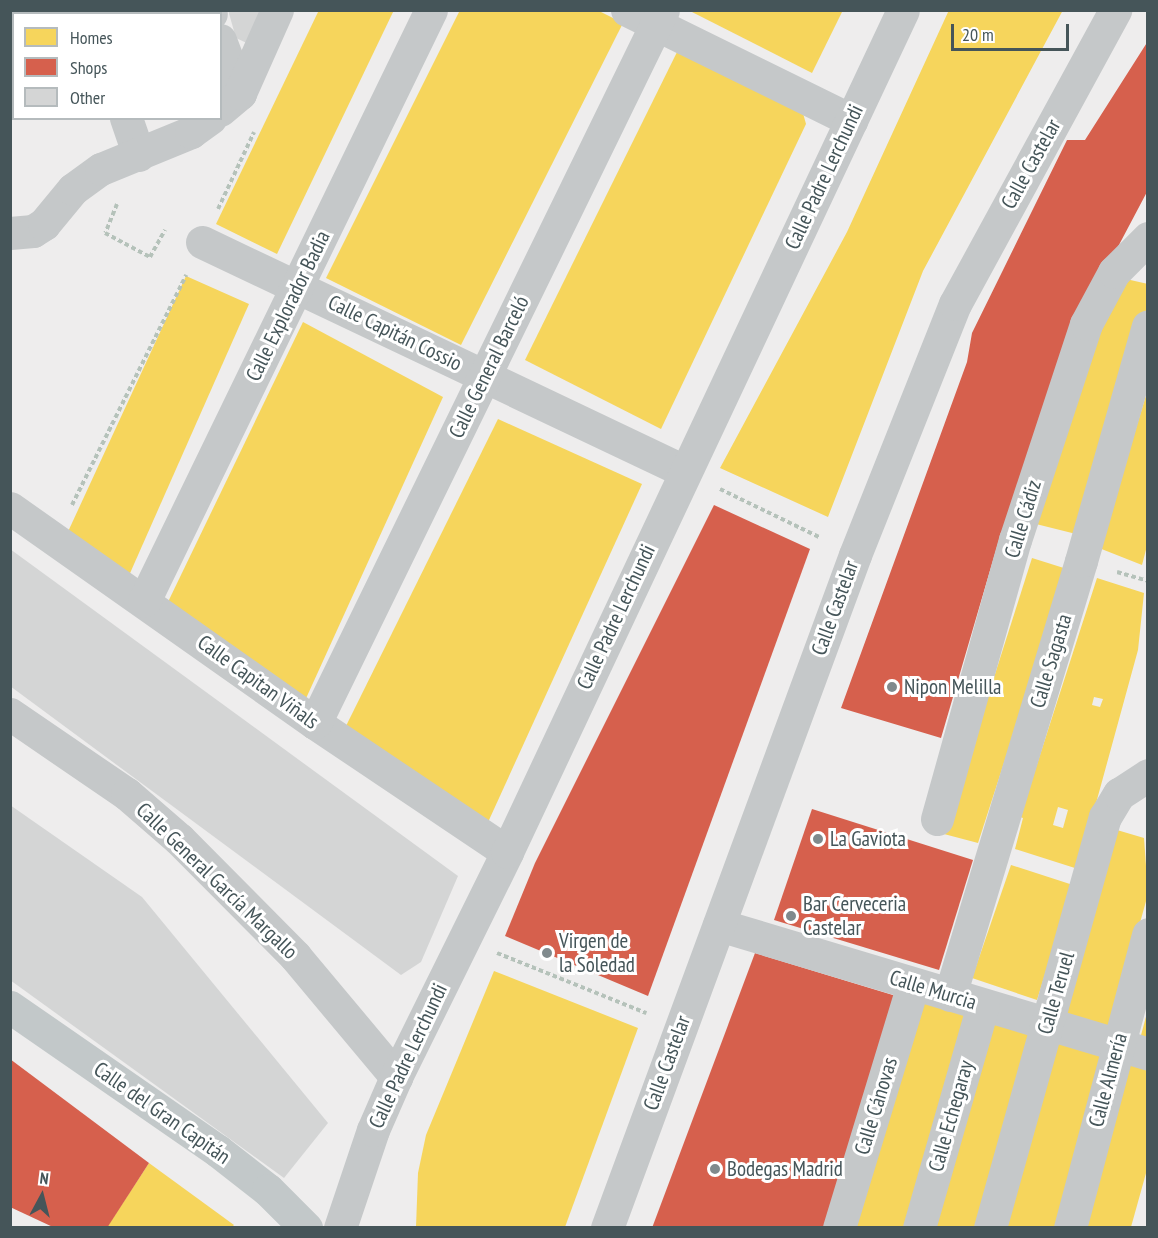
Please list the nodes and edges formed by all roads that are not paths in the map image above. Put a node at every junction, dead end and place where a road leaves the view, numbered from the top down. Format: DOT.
graph roads {
  1 [pos="277,10"];
  2 [pos="431,10"];
  3 [pos="627,10"];
  4 [pos="903,10"];
  5 [pos="1115,10"];
  6 [pos="660,18"];
  7 [pos="222,52"];
  8 [pos="230,102"];
  9 [pos="127,120"];
  10 [pos="207,120"];
  11 [pos="850,120"];
  12 [pos="139,155"];
  13 [pos="10,233"];
  14 [pos="1148,238"];
  15 [pos="202,242"];
  16 [pos="298,287"];
  17 [pos="1148,326"];
  18 [pos="485,376"];
  19 [pos="684,471"];
  20 [pos="10,508"];
  21 [pos="144,601"];
  22 [pos="10,714"];
  23 [pos="315,723"];
  24 [pos="1148,775"];
  25 [pos="937,819"];
  26 [pos="507,852"];
  27 [pos="719,925"];
  28 [pos="1148,934"];
  29 [pos="913,984"];
  30 [pos="950,995"];
  31 [pos="983,1005"];
  32 [pos="10,1007"];
  33 [pos="1047,1024"];
  34 [pos="1117,1045"];
  35 [pos="1148,1054"];
  36 [pos="396,1077"];
  37 [pos="306,1227"];
  38 [pos="340,1227"];
  39 [pos="607,1227"];
  40 [pos="839,1227"];
  41 [pos="919,1227"];
  42 [pos="990,1227"];
  43 [pos="1070,1227"];
  1 -- 8 [label="street"];
  2 -- 16 [label="street, Calle Explorador Badia"];
  3 -- 6 [label="street"];
  4 -- 11 [label="street, Calle Padre Lerchundi"];
  5 -- 27 [label="street, Calle Castelar"];
  6 -- 11 [label="street"];
  6 -- 18 [label="street, Calle General Barceló"];
  7 -- 8 [label="street"];
  9 -- 12 [label="street"];
  10 -- 12 [label="street"];
  11 -- 19 [label="street, Calle Padre Lerchundi"];
  12 -- 13 [label="street"];
  14 -- 25 [label="street, Calle Cádiz"];
  15 -- 16 [label="street, Calle Capitán Cossio"];
  16 -- 18 [label="street, Calle Capitán Cossio"];
  16 -- 21 [label="street, Calle Explorador Badia"];
  17 -- 30 [label="street, Calle Sagasta"];
  18 -- 19 [label="street, Calle Capitán Cossio"];
  18 -- 23 [label="street, Calle General Barceló"];
  19 -- 26 [label="street, Calle Padre Lerchundi"];
  20 -- 21 [label="street, Calle Capitan Viñals"];
  21 -- 23 [label="street, Calle Capitan Viñals"];
  22 -- 36 [label="street, Calle General García Margallo"];
  23 -- 26 [label="street, Calle Capitan Viñals"];
  24 -- 33 [label="street, Calle Teruel"];
  26 -- 36 [label="street, Calle Padre Lerchundi"];
  27 -- 29 [label="street, Calle Murcia"];
  27 -- 39 [label="street, Calle Castelar"];
  28 -- 34 [label="street, Calle Almería"];
  29 -- 30 [label="street, Calle Murcia"];
  29 -- 40 [label="street, Calle Cánovas"];
  30 -- 31 [label="street, Calle Murcia"];
  31 -- 33 [label="street, Calle Murcia"];
  31 -- 41 [label="street, Calle Echegaray"];
  32 -- 37 [label="main road, Calle del Gran Capitán"];
  33 -- 34 [label="street, Calle Murcia"];
  33 -- 42 [label="street, Calle Teruel"];
  34 -- 35 [label="street, Calle Murcia"];
  34 -- 43 [label="street, Calle Almería"];
  36 -- 38 [label="street, Calle Padre Lerchundi"];
}
